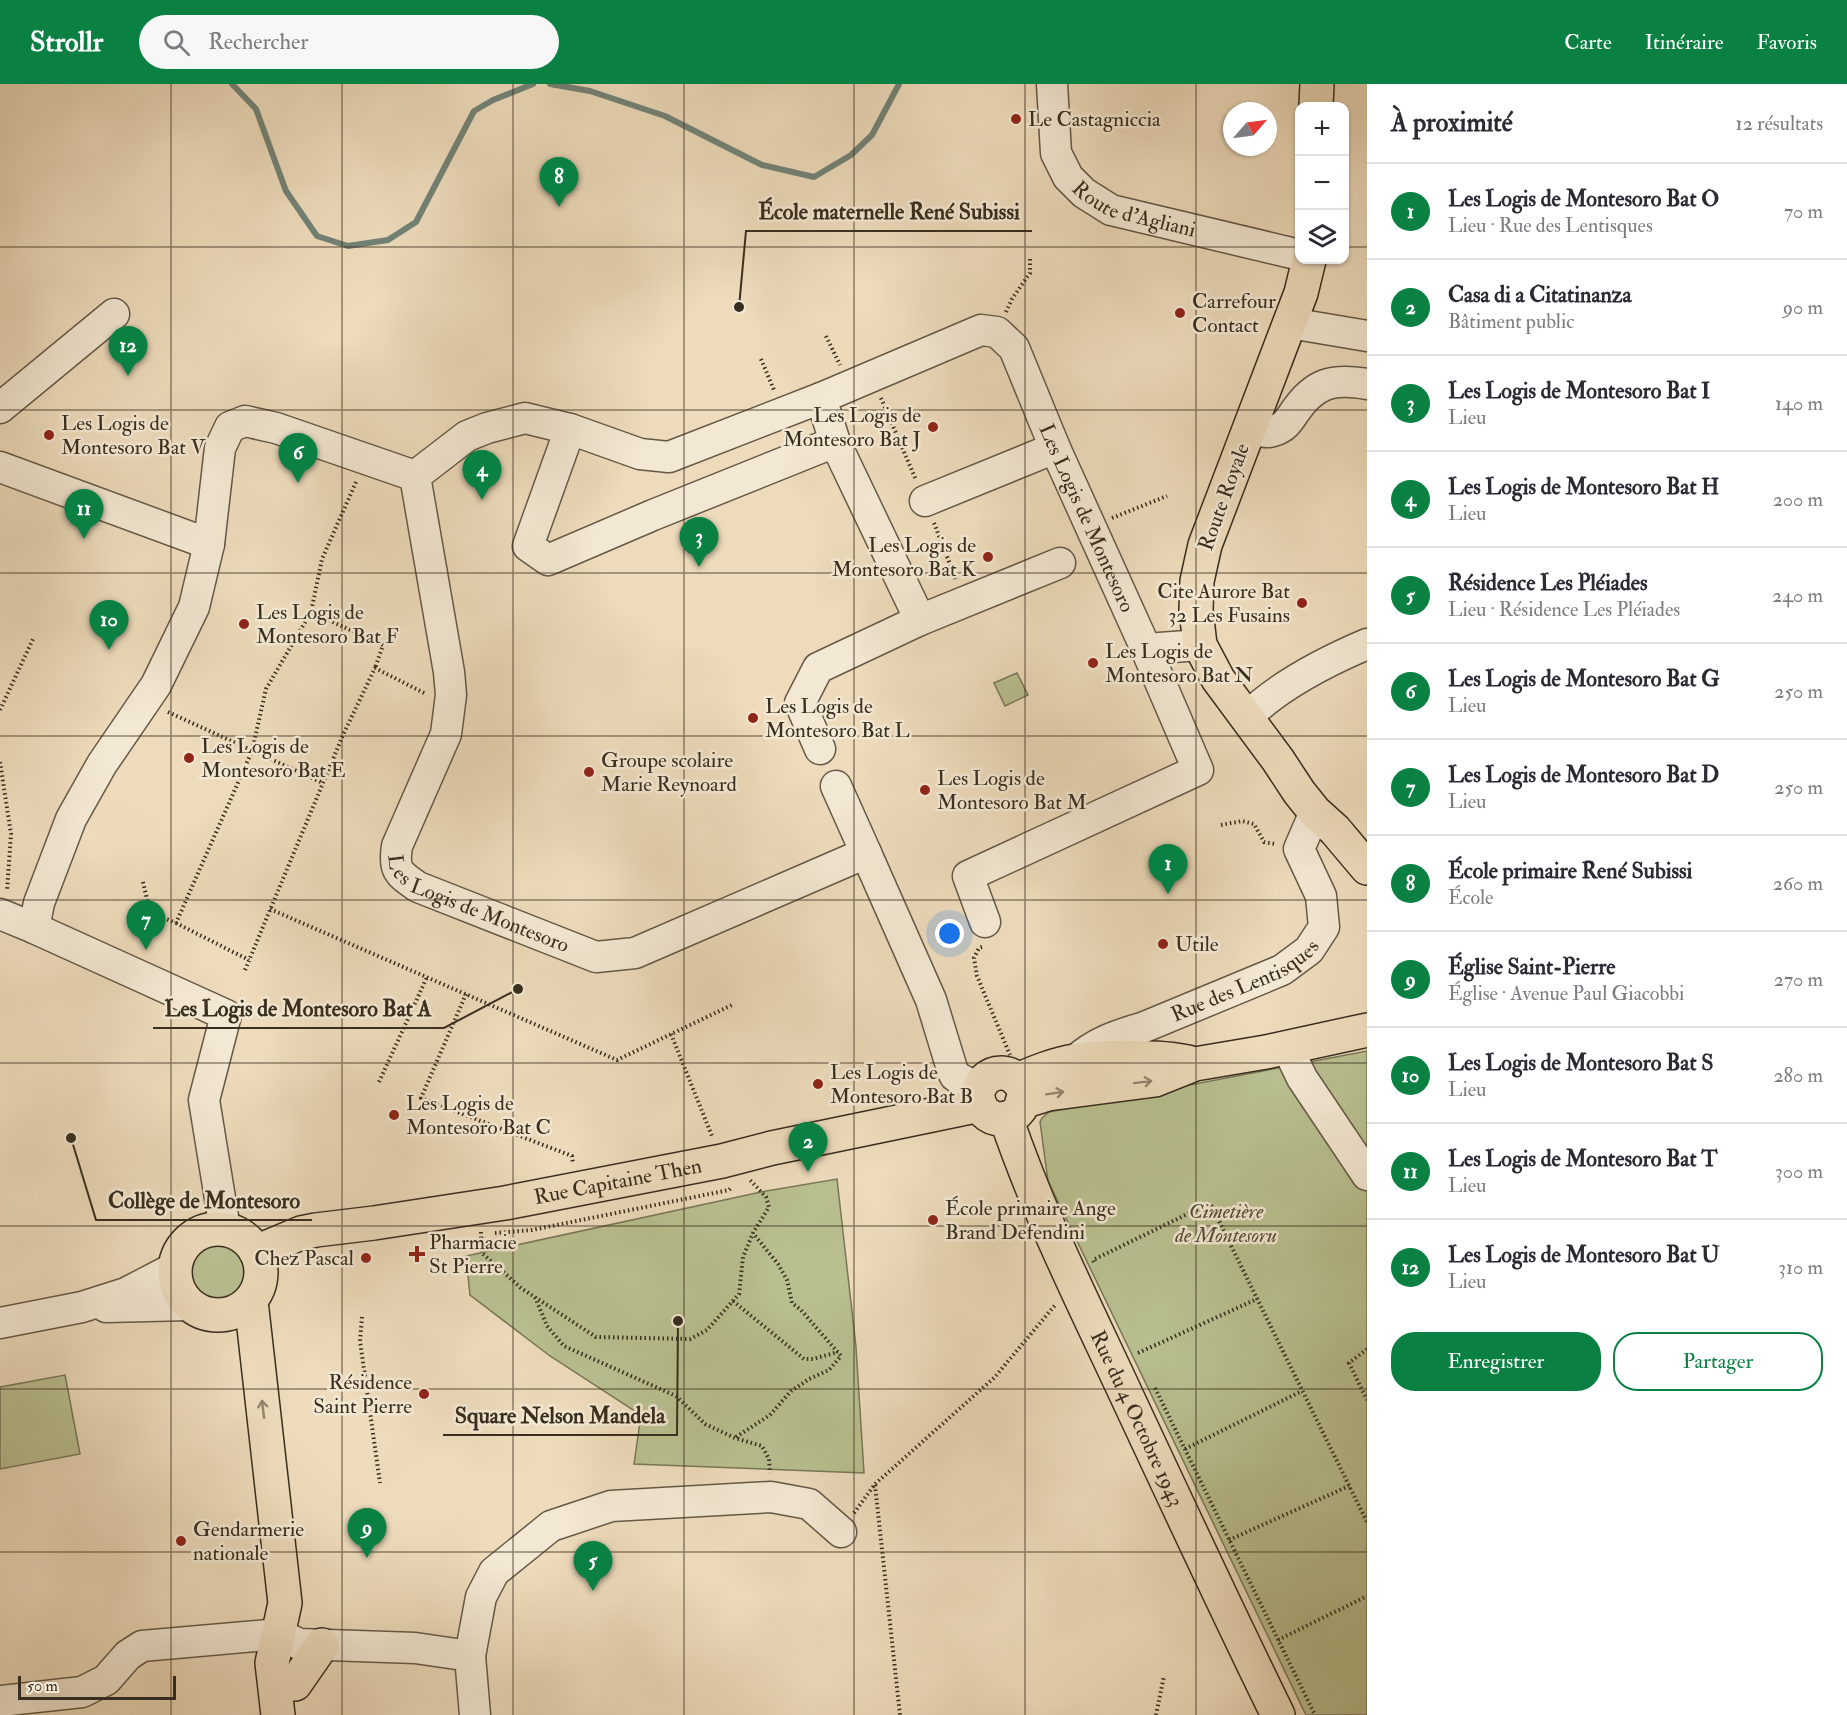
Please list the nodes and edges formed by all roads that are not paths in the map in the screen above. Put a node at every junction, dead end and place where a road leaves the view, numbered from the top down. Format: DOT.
graph roads {
  1 [pos="1052,84"];
  2 [pos="1317,84"];
  3 [pos="1316,102"];
  4 [pos="1295,254"];
  5 [pos="1308,264"];
  6 [pos="114,314"];
  7 [pos="1290,323"];
  8 [pos="1367,336"];
  9 [pos="1367,384"];
  10 [pos="821,398"];
  11 [pos="0,408"];
  12 [pos="1250,428"];
  13 [pos="570,429"];
  14 [pos="835,442"];
  15 [pos="1055,448"];
  16 [pos="0,467"];
  17 [pos="415,476"];
  18 [pos="925,501"];
  19 [pos="209,544"];
  20 [pos="1060,563"];
  21 [pos="920,620"];
  22 [pos="1367,644"];
  23 [pos="1200,645"];
  24 [pos="1146,649"];
  25 [pos="1246,718"];
  26 [pos="820,749"];
  27 [pos="836,786"];
  28 [pos="1315,812"];
  29 [pos="866,853"];
  30 [pos="1367,868"];
  31 [pos="2,915"];
  32 [pos="34,927"];
  33 [pos="986,933"];
  34 [pos="1142,1028"];
  35 [pos="1367,1030"];
  36 [pos="1287,1047"];
  37 [pos="1115,1058"];
  38 [pos="1195,1064"];
  39 [pos="1082,1075"];
  40 [pos="1002,1095"];
  41 [pos="1367,1175"];
  42 [pos="225,1229"];
  43 [pos="256,1252"];
  44 [pos="174,1268"];
  45 [pos="189,1305"];
  46 [pos="82,1307"];
  47 [pos="241,1308"];
  48 [pos="0,1323"];
  49 [pos="841,1532"];
  50 [pos="279,1634"];
  51 [pos="322,1645"];
  52 [pos="470,1656"];
  53 [pos="296,1700"];
  54 [pos="0,1701"];
  55 [pos="278,1715"];
  56 [pos="475,1715"];
  57 [pos="1278,1715"];
  1 -- 4 [label="street, Route d'Agliani"];
  2 -- 3 [label="main road"];
  5 -- 7 [label="main road, Route Royale"];
  6 -- 11 [label="street"];
  7 -- 8 [label="street"];
  7 -- 12 [label="main road, Route Royale"];
  9 -- 12 [label="street"];
  10 -- 13 [label="street"];
  10 -- 14 [label="street"];
  10 -- 15 [label="street, Les Logis de Montesoro"];
  12 -- 23 [label="main road, Route Royale"];
  13 -- 14 [label="street"];
  13 -- 17 [label="street"];
  14 -- 21 [label="street"];
  15 -- 18 [label="street"];
  15 -- 24 [label="street, Les Logis de Montesoro"];
  16 -- 19 [label="street"];
  17 -- 19 [label="street"];
  17 -- 29 [label="street, Les Logis de Montesoro"];
  19 -- 32 [label="street"];
  20 -- 21 [label="street"];
  21 -- 26 [label="street"];
  22 -- 25 [label="street"];
  23 -- 24 [label="street"];
  23 -- 25 [label="main road, Route Royale"];
  24 -- 33 [label="street, Les Logis de Montesoro"];
  25 -- 28 [label="main road, Route Royale"];
  27 -- 29 [label="street"];
  28 -- 30 [label="main road, Route Royale"];
  28 -- 34 [label="street, Rue des Lentisques"];
  29 -- 40 [label="street"];
  31 -- 32 [label="street"];
  32 -- 42 [label="street"];
  34 -- 37 [label="street, Rue des Lentisques"];
  34 -- 39 [label="street, Rue des Lentisques"];
  35 -- 36 [label="main road, Rue Capitaine Then"];
  36 -- 38 [label="main road, Rue Capitaine Then"];
  36 -- 41 [label="street"];
  37 -- 38 [label="main road, Rue Capitaine Then"];
  37 -- 39 [label="main road, Rue Capitaine Then"];
  39 -- 38 [label="main road, Rue Capitaine Then, one-way"];
  39 -- 40 [label="main road, Rue Capitaine Then"];
  40 -- 43 [label="main road, Rue Capitaine Then"];
  40 -- 57 [label="main road, Rue du 4 Octobre 1943"];
  42 -- 43 [label="main road"];
  42 -- 44 [label="main road"];
  43 -- 47 [label="main road"];
  44 -- 45 [label="main road"];
  44 -- 46 [label="street"];
  45 -- 46 [label="street"];
  45 -- 47 [label="main road"];
  46 -- 48 [label="street"];
  47 -- 50 [label="main road"];
  49 -- 52 [label="street"];
  50 -- 51 [label="street"];
  50 -- 53 [label="main road"];
  50 -- 54 [label="street"];
  50 -- 55 [label="main road"];
  51 -- 52 [label="street"];
  51 -- 53 [label="main road"];
  52 -- 56 [label="street"];
}
